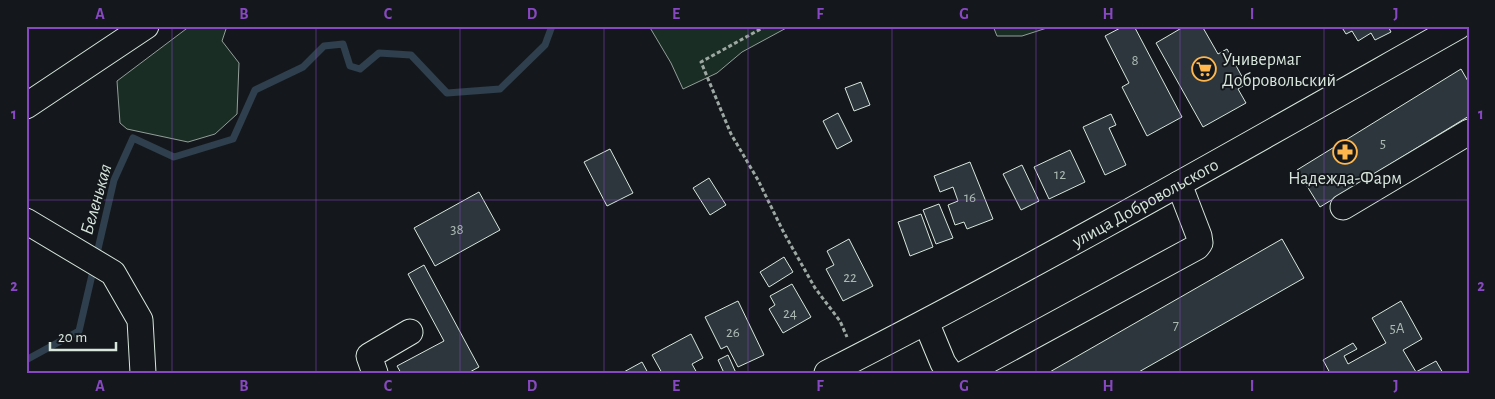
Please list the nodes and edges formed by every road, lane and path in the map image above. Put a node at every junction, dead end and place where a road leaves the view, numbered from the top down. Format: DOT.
graph roads {
  1 [pos="146,26"];
  2 [pos="766,26"];
  3 [pos="1460,26"];
  4 [pos="1466,26"];
  5 [pos="1469,33"];
  6 [pos="26,106"];
  7 [pos="1469,132"];
  8 [pos="1179,184"];
  9 [pos="1343,207"];
  10 [pos="26,220"];
  11 [pos="926,322"];
  12 [pos="410,332"];
  13 [pos="857,358"];
  14 [pos="143,373"];
  15 [pos="375,373"];
  16 [pos="827,373"];
  17 [pos="950,373"];
  18 [pos="965,373"];
  1 -- 6 [label="street"];
  2 -- 13 [label="path"];
  3 -- 8 [label="street, улица Добровольского"];
  4 -- 5 [label="street"];
  7 -- 9 [label="street"];
  8 -- 11 [label="street, улица Добровольского"];
  8 -- 18 [label="street"];
  10 -- 14 [label="street"];
  11 -- 13 [label="street, улица Добровольского"];
  11 -- 17 [label="street"];
  12 -- 15 [label="street"];
  13 -- 16 [label="street, улица Добровольского"];
}
